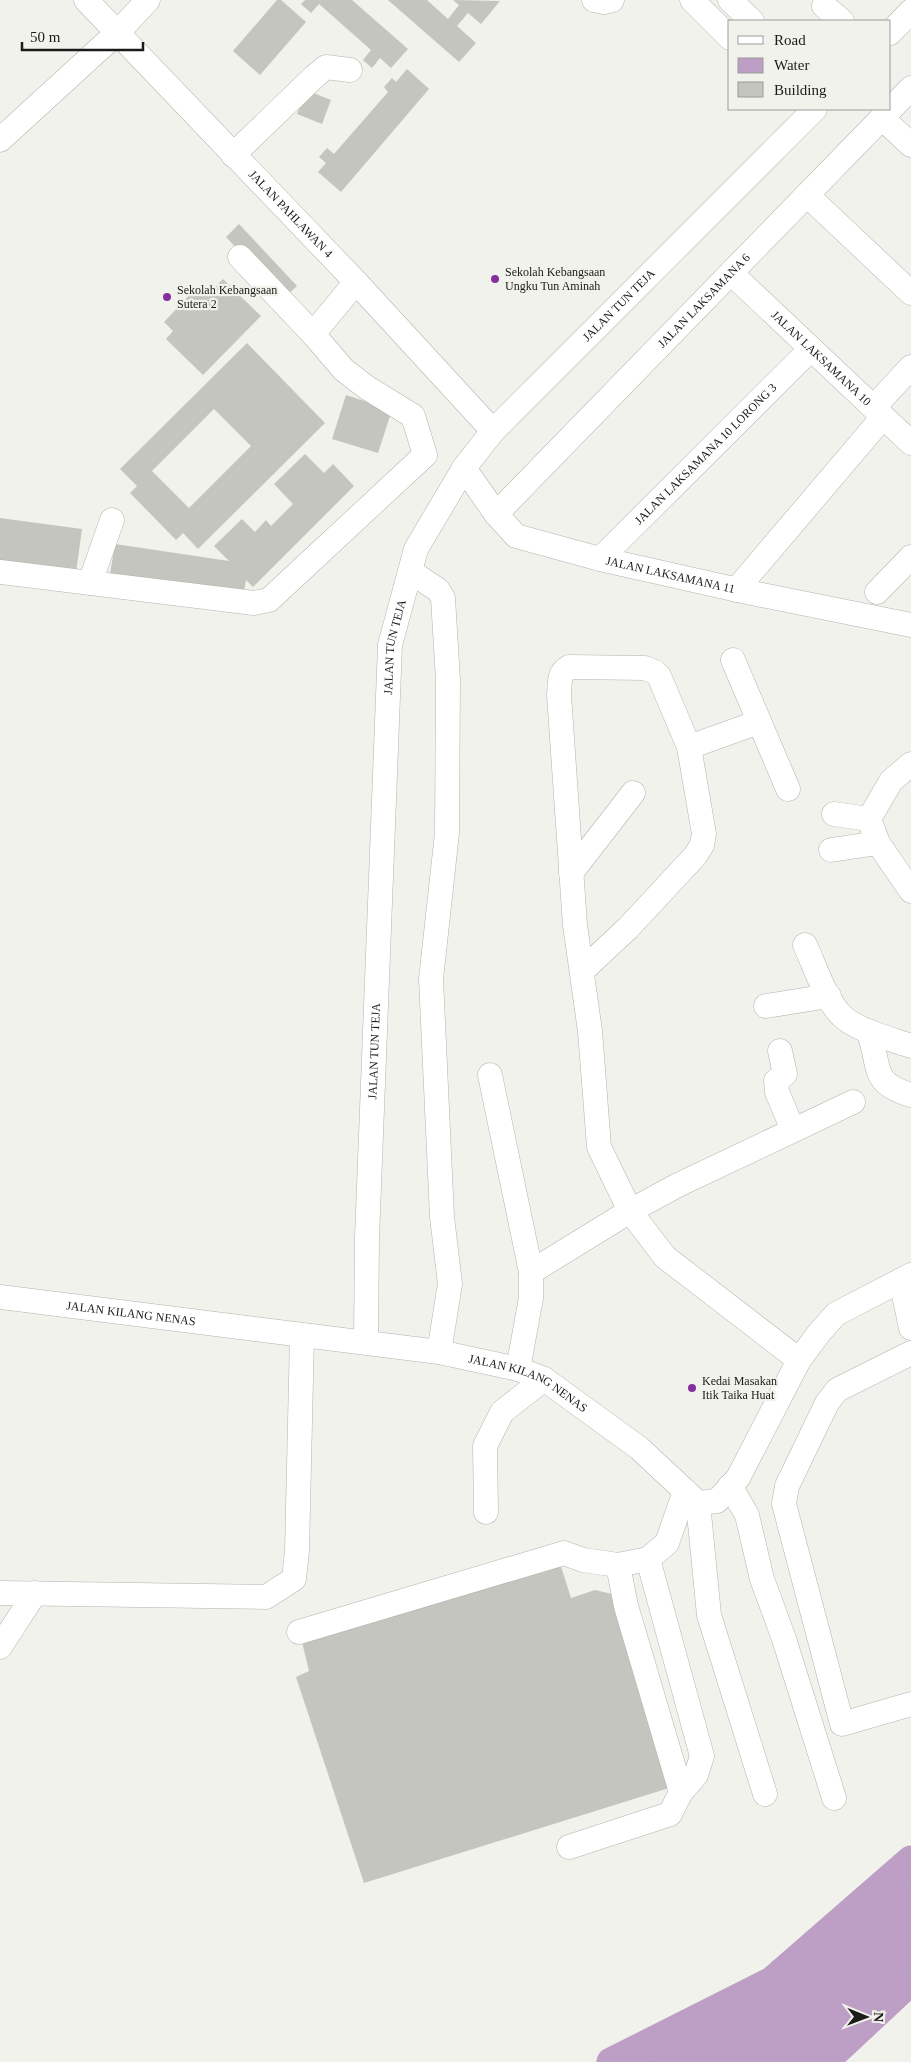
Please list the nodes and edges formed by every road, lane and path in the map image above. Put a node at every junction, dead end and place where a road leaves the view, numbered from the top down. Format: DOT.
graph roads {
  1 [pos="86,0"];
  2 [pos="148,0"];
  3 [pos="594,0"];
  4 [pos="612,0"];
  5 [pos="692,0"];
  6 [pos="730,0"];
  7 [pos="911,12"];
  8 [pos="751,20"];
  9 [pos="118,32"];
  10 [pos="891,32"];
  11 [pos="728,36"];
  12 [pos="350,70"];
  13 [pos="911,88"];
  14 [pos="891,109"];
  15 [pos="890,110"];
  16 [pos="808,111"];
  17 [pos="882,118"];
  18 [pos="0,140"];
  19 [pos="911,145"];
  20 [pos="233,155"];
  21 [pos="807,195"];
  22 [pos="240,257"];
  23 [pos="731,273"];
  24 [pos="356,282"];
  25 [pos="911,293"];
  26 [pos="313,334"];
  27 [pos="812,349"];
  28 [pos="911,367"];
  29 [pos="878,412"];
  30 [pos="493,431"];
  31 [pos="911,443"];
  32 [pos="464,468"];
  33 [pos="496,514"];
  34 [pos="112,520"];
  35 [pos="911,557"];
  36 [pos="600,559"];
  37 [pos="0,572"];
  38 [pos="411,572"];
  39 [pos="90,583"];
  40 [pos="736,590"];
  41 [pos="877,592"];
  42 [pos="911,625"];
  43 [pos="733,660"];
  44 [pos="759,722"];
  45 [pos="689,747"];
  46 [pos="911,764"];
  47 [pos="788,789"];
  48 [pos="633,794"];
  49 [pos="834,814"];
  50 [pos="869,819"];
  51 [pos="878,843"];
  52 [pos="831,850"];
  53 [pos="571,873"];
  54 [pos="911,891"];
  55 [pos="805,945"];
  56 [pos="582,971"];
  57 [pos="829,996"];
  58 [pos="766,1006"];
  59 [pos="868,1031"];
  60 [pos="911,1046"];
  61 [pos="780,1051"];
  62 [pos="490,1075"];
  63 [pos="911,1095"];
  64 [pos="853,1102"];
  65 [pos="793,1130"];
  66 [pos="630,1211"];
  67 [pos="531,1272"];
  68 [pos="906,1278"];
  69 [pos="0,1297"];
  70 [pos="911,1328"];
  71 [pos="302,1336"];
  72 [pos="366,1342"];
  73 [pos="439,1352"];
  74 [pos="911,1353"];
  75 [pos="799,1360"];
  76 [pos="518,1369"];
  77 [pos="544,1379"];
  78 [pos="730,1486"];
  79 [pos="692,1497"];
  80 [pos="486,1512"];
  81 [pos="648,1559"];
  82 [pos="618,1565"];
  83 [pos="0,1593"];
  84 [pos="35,1593"];
  85 [pos="299,1632"];
  86 [pos="0,1647"];
  87 [pos="911,1704"];
  88 [pos="681,1792"];
  89 [pos="764,1794"];
  90 [pos="834,1798"];
  91 [pos="569,1847"];
  1 -- 9 [label="street, JALAN PAHLAWAN 4"];
  2 -- 9 [label="street"];
  3 -- 4 [label="street"];
  5 -- 11 [label="street"];
  6 -- 8 [label="street"];
  7 -- 10 [label="street"];
  9 -- 18 [label="street"];
  9 -- 20 [label="street, JALAN PAHLAWAN 4"];
  12 -- 20 [label="street"];
  13 -- 14 [label="street, JALAN LAKSAMANA 6"];
  15 -- 17 [label="street, JALAN LAKSAMANA 6"];
  16 -- 30 [label="street, JALAN TUN TEJA"];
  17 -- 19 [label="street"];
  17 -- 21 [label="street, JALAN LAKSAMANA 6"];
  20 -- 24 [label="street, JALAN PAHLAWAN 4"];
  21 -- 23 [label="street, JALAN LAKSAMANA 6"];
  21 -- 25 [label="street"];
  22 -- 26 [label="street"];
  23 -- 27 [label="street, JALAN LAKSAMANA 10"];
  23 -- 33 [label="street, JALAN LAKSAMANA 6"];
  24 -- 26 [label="street"];
  24 -- 30 [label="street, JALAN PAHLAWAN 4"];
  26 -- 39 [label="street"];
  27 -- 29 [label="street, JALAN LAKSAMANA 10"];
  27 -- 36 [label="street, JALAN LAKSAMANA 10 LORONG 3"];
  28 -- 29 [label="street"];
  29 -- 31 [label="street, JALAN LAKSAMANA 10"];
  29 -- 40 [label="street"];
  30 -- 32 [label="street, JALAN TUN TEJA"];
  32 -- 33 [label="street, JALAN LAKSAMANA 11"];
  32 -- 38 [label="street, JALAN TUN TEJA"];
  33 -- 36 [label="street, JALAN LAKSAMANA 11"];
  34 -- 39 [label="street"];
  35 -- 41 [label="street"];
  36 -- 40 [label="street, JALAN LAKSAMANA 11"];
  37 -- 39 [label="street"];
  38 -- 72 [label="street, JALAN TUN TEJA"];
  38 -- 73 [label="street"];
  40 -- 42 [label="street, JALAN LAKSAMANA 11"];
  43 -- 44 [label="street"];
  44 -- 45 [label="street"];
  44 -- 47 [label="street"];
  45 -- 53 [label="street"];
  45 -- 56 [label="street"];
  46 -- 50 [label="street"];
  48 -- 53 [label="street"];
  49 -- 50 [label="street"];
  50 -- 51 [label="street"];
  51 -- 52 [label="street"];
  51 -- 54 [label="street"];
  53 -- 56 [label="street"];
  55 -- 57 [label="street"];
  56 -- 66 [label="street"];
  57 -- 58 [label="street"];
  57 -- 59 [label="street"];
  59 -- 60 [label="street"];
  59 -- 63 [label="street"];
  61 -- 65 [label="street"];
  62 -- 67 [label="street"];
  64 -- 65 [label="street"];
  65 -- 66 [label="street"];
  66 -- 67 [label="street"];
  66 -- 75 [label="street"];
  67 -- 76 [label="street"];
  68 -- 70 [label="street"];
  68 -- 75 [label="street"];
  69 -- 71 [label="street, JALAN KILANG NENAS"];
  71 -- 72 [label="street, JALAN KILANG NENAS"];
  71 -- 84 [label="street"];
  72 -- 73 [label="street, JALAN KILANG NENAS"];
  73 -- 76 [label="street, JALAN KILANG NENAS"];
  74 -- 87 [label="street"];
  75 -- 78 [label="street"];
  76 -- 77 [label="street, JALAN KILANG NENAS"];
  77 -- 79 [label="street, JALAN KILANG NENAS"];
  77 -- 80 [label="street"];
  78 -- 79 [label="street"];
  78 -- 90 [label="street"];
  79 -- 81 [label="street"];
  79 -- 89 [label="street"];
  81 -- 82 [label="street"];
  81 -- 88 [label="street"];
  82 -- 85 [label="street"];
  82 -- 88 [label="street"];
  83 -- 84 [label="street"];
  84 -- 86 [label="street"];
  88 -- 91 [label="street"];
}
